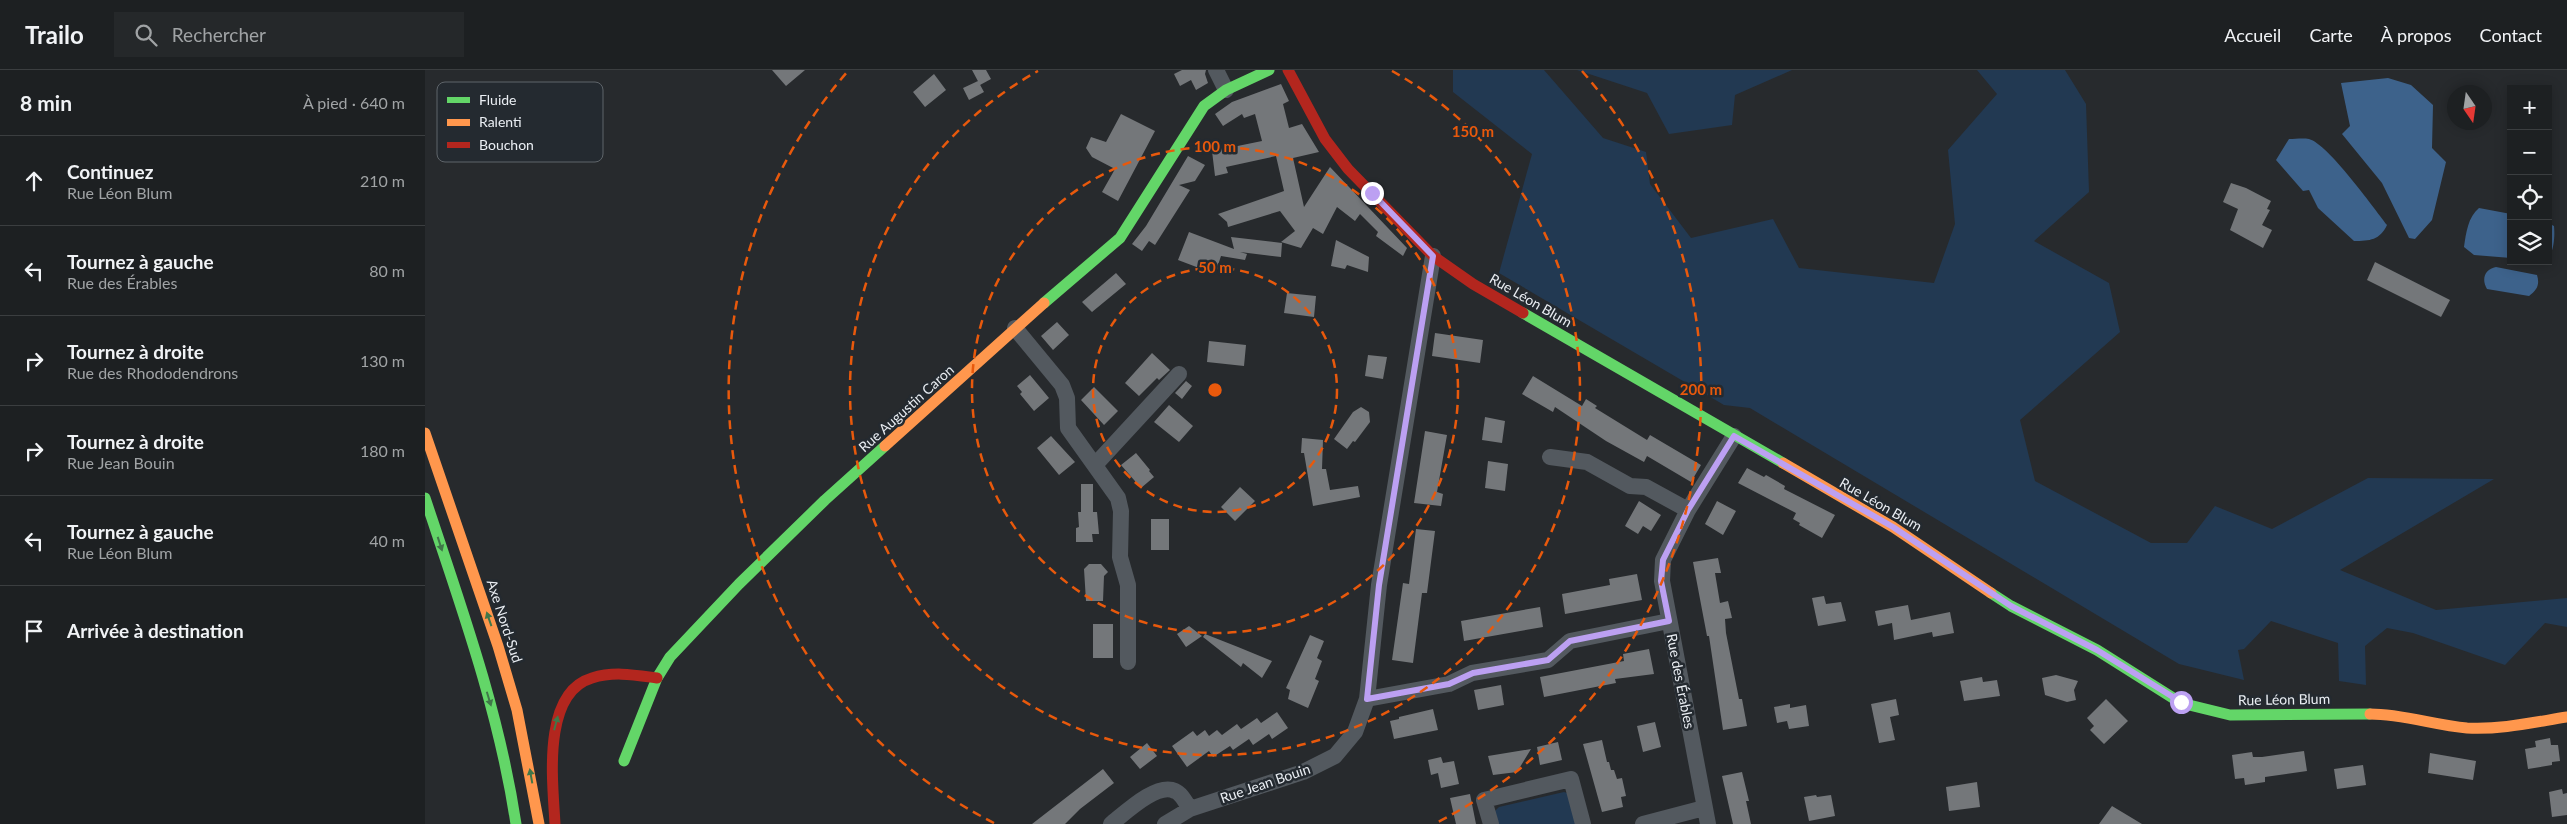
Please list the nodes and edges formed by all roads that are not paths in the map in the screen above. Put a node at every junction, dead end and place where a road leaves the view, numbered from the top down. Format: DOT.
graph roads {
  1 [pos="1216,70"];
  2 [pos="1269,70"];
  3 [pos="1288,70"];
  4 [pos="1227,90"];
  5 [pos="1433,256"];
  6 [pos="1015,328"];
  7 [pos="1179,374"];
  8 [pos="425,433"];
  9 [pos="1734,436"];
  10 [pos="1549,457"];
  11 [pos="1095,465"];
  12 [pos="425,498"];
  13 [pos="1688,510"];
  14 [pos="1669,621"];
  15 [pos="1128,662"];
  16 [pos="657,678"];
  17 [pos="1367,699"];
  18 [pos="2567,717"];
  19 [pos="624,761"];
  20 [pos="1190,809"];
  21 [pos="1706,816"];
  22 [pos="516,824"];
  23 [pos="539,824"];
  24 [pos="555,824"];
  25 [pos="1111,824"];
  26 [pos="1165,824"];
  27 [pos="1491,824"];
  28 [pos="1583,824"];
  29 [pos="1643,824"];
  1 -- 4 [label="street"];
  2 -- 4 [label="main road, Rue Augustin Caron"];
  3 -- 5 [label="main road, Rue Léon Blum"];
  4 -- 6 [label="main road, Rue Augustin Caron"];
  5 -- 9 [label="main road, Rue Léon Blum"];
  5 -- 17 [label="street, Rue Jean Bouin"];
  6 -- 11 [label="street"];
  6 -- 16 [label="main road, Rue Augustin Caron"];
  7 -- 11 [label="street"];
  23 -- 8 [label="main road, Axe Nord-Sud, one-way"];
  9 -- 13 [label="street, Rue des Érables"];
  9 -- 18 [label="main road, Rue Léon Blum"];
  10 -- 13 [label="street"];
  11 -- 15 [label="street"];
  12 -- 22 [label="main road, one-way"];
  13 -- 14 [label="street, Rue des Érables"];
  14 -- 17 [label="street"];
  14 -- 21 [label="street, Rue des Érables"];
  16 -- 19 [label="main road, Rue Augustin Caron"];
  24 -- 16 [label="main road, one-way"];
  17 -- 20 [label="street, Rue Jean Bouin"];
  20 -- 25 [label="street"];
  20 -- 26 [label="street, Rue Jean Bouin"];
  21 -- 29 [label="street"];
  27 -- 28 [label="street"];
}
